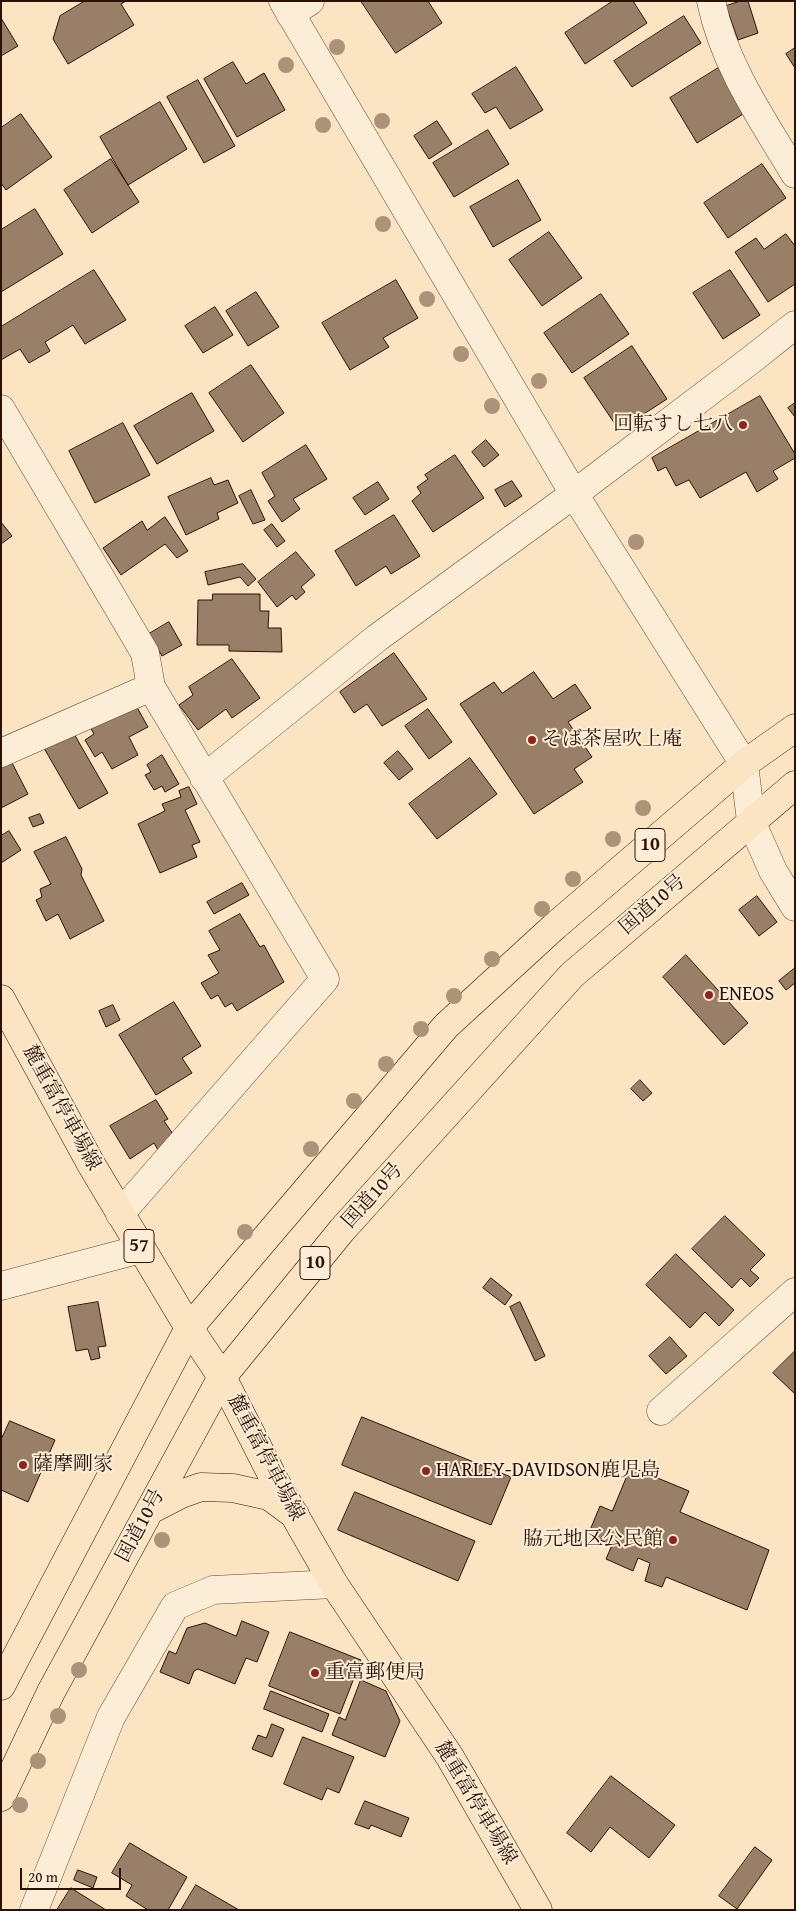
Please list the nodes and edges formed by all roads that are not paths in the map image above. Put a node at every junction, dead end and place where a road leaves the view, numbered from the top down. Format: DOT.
graph roads {
  1 [pos="711,1"];
  2 [pos="294,5"];
  3 [pos="795,174"];
  4 [pos="795,325"];
  5 [pos="1,409"];
  6 [pos="574,494"];
  7 [pos="151,687"];
  8 [pos="795,728"];
  9 [pos="1,753"];
  10 [pos="744,764"];
  11 [pos="204,778"];
  12 [pos="795,785"];
  13 [pos="751,821"];
  14 [pos="795,907"];
  15 [pos="1,999"];
  16 [pos="120,1214"];
  17 [pos="141,1249"];
  18 [pos="1,1286"];
  19 [pos="795,1292"];
  20 [pos="189,1328"];
  21 [pos="222,1377"];
  22 [pos="661,1411"];
  23 [pos="150,1510"];
  24 [pos="294,1515"];
  25 [pos="334,1584"];
  26 [pos="1,1686"];
  27 [pos="1,1797"];
  28 [pos="34,1910"];
  29 [pos="538,1910"];
  1 -- 3 [label="street"];
  2 -- 6 [label="street"];
  4 -- 6 [label="street"];
  5 -- 7 [label="street"];
  6 -- 10 [label="street"];
  6 -- 11 [label="street"];
  7 -- 9 [label="street"];
  7 -- 11 [label="street"];
  8 -- 10 [label="main road, 10"];
  10 -- 13 [label="street"];
  10 -- 20 [label="main road, 10"];
  11 -- 16 [label="street"];
  12 -- 13 [label="main road, 国道10号 / 10"];
  13 -- 14 [label="street"];
  13 -- 21 [label="main road, 国道10号 / 10"];
  15 -- 16 [label="main road, 麓重富停車場線 / 57"];
  16 -- 17 [label="main road, 麓重富停車場線 / 57"];
  17 -- 18 [label="street"];
  17 -- 20 [label="main road, 麓重富停車場線 / 57"];
  19 -- 22 [label="street"];
  20 -- 21 [label="main road, 麓重富停車場線 / 57"];
  20 -- 26 [label="main road, 10"];
  21 -- 23 [label="main road, 国道10号 / 10"];
  21 -- 24 [label="main road, 麓重富停車場線 / 57"];
  23 -- 24 [label="main road"];
  23 -- 27 [label="main road, 国道10号 / 10"];
  24 -- 25 [label="main road, 麓重富停車場線 / 57"];
  25 -- 28 [label="street"];
  25 -- 29 [label="main road, 麓重富停車場線 / 57"];
}
